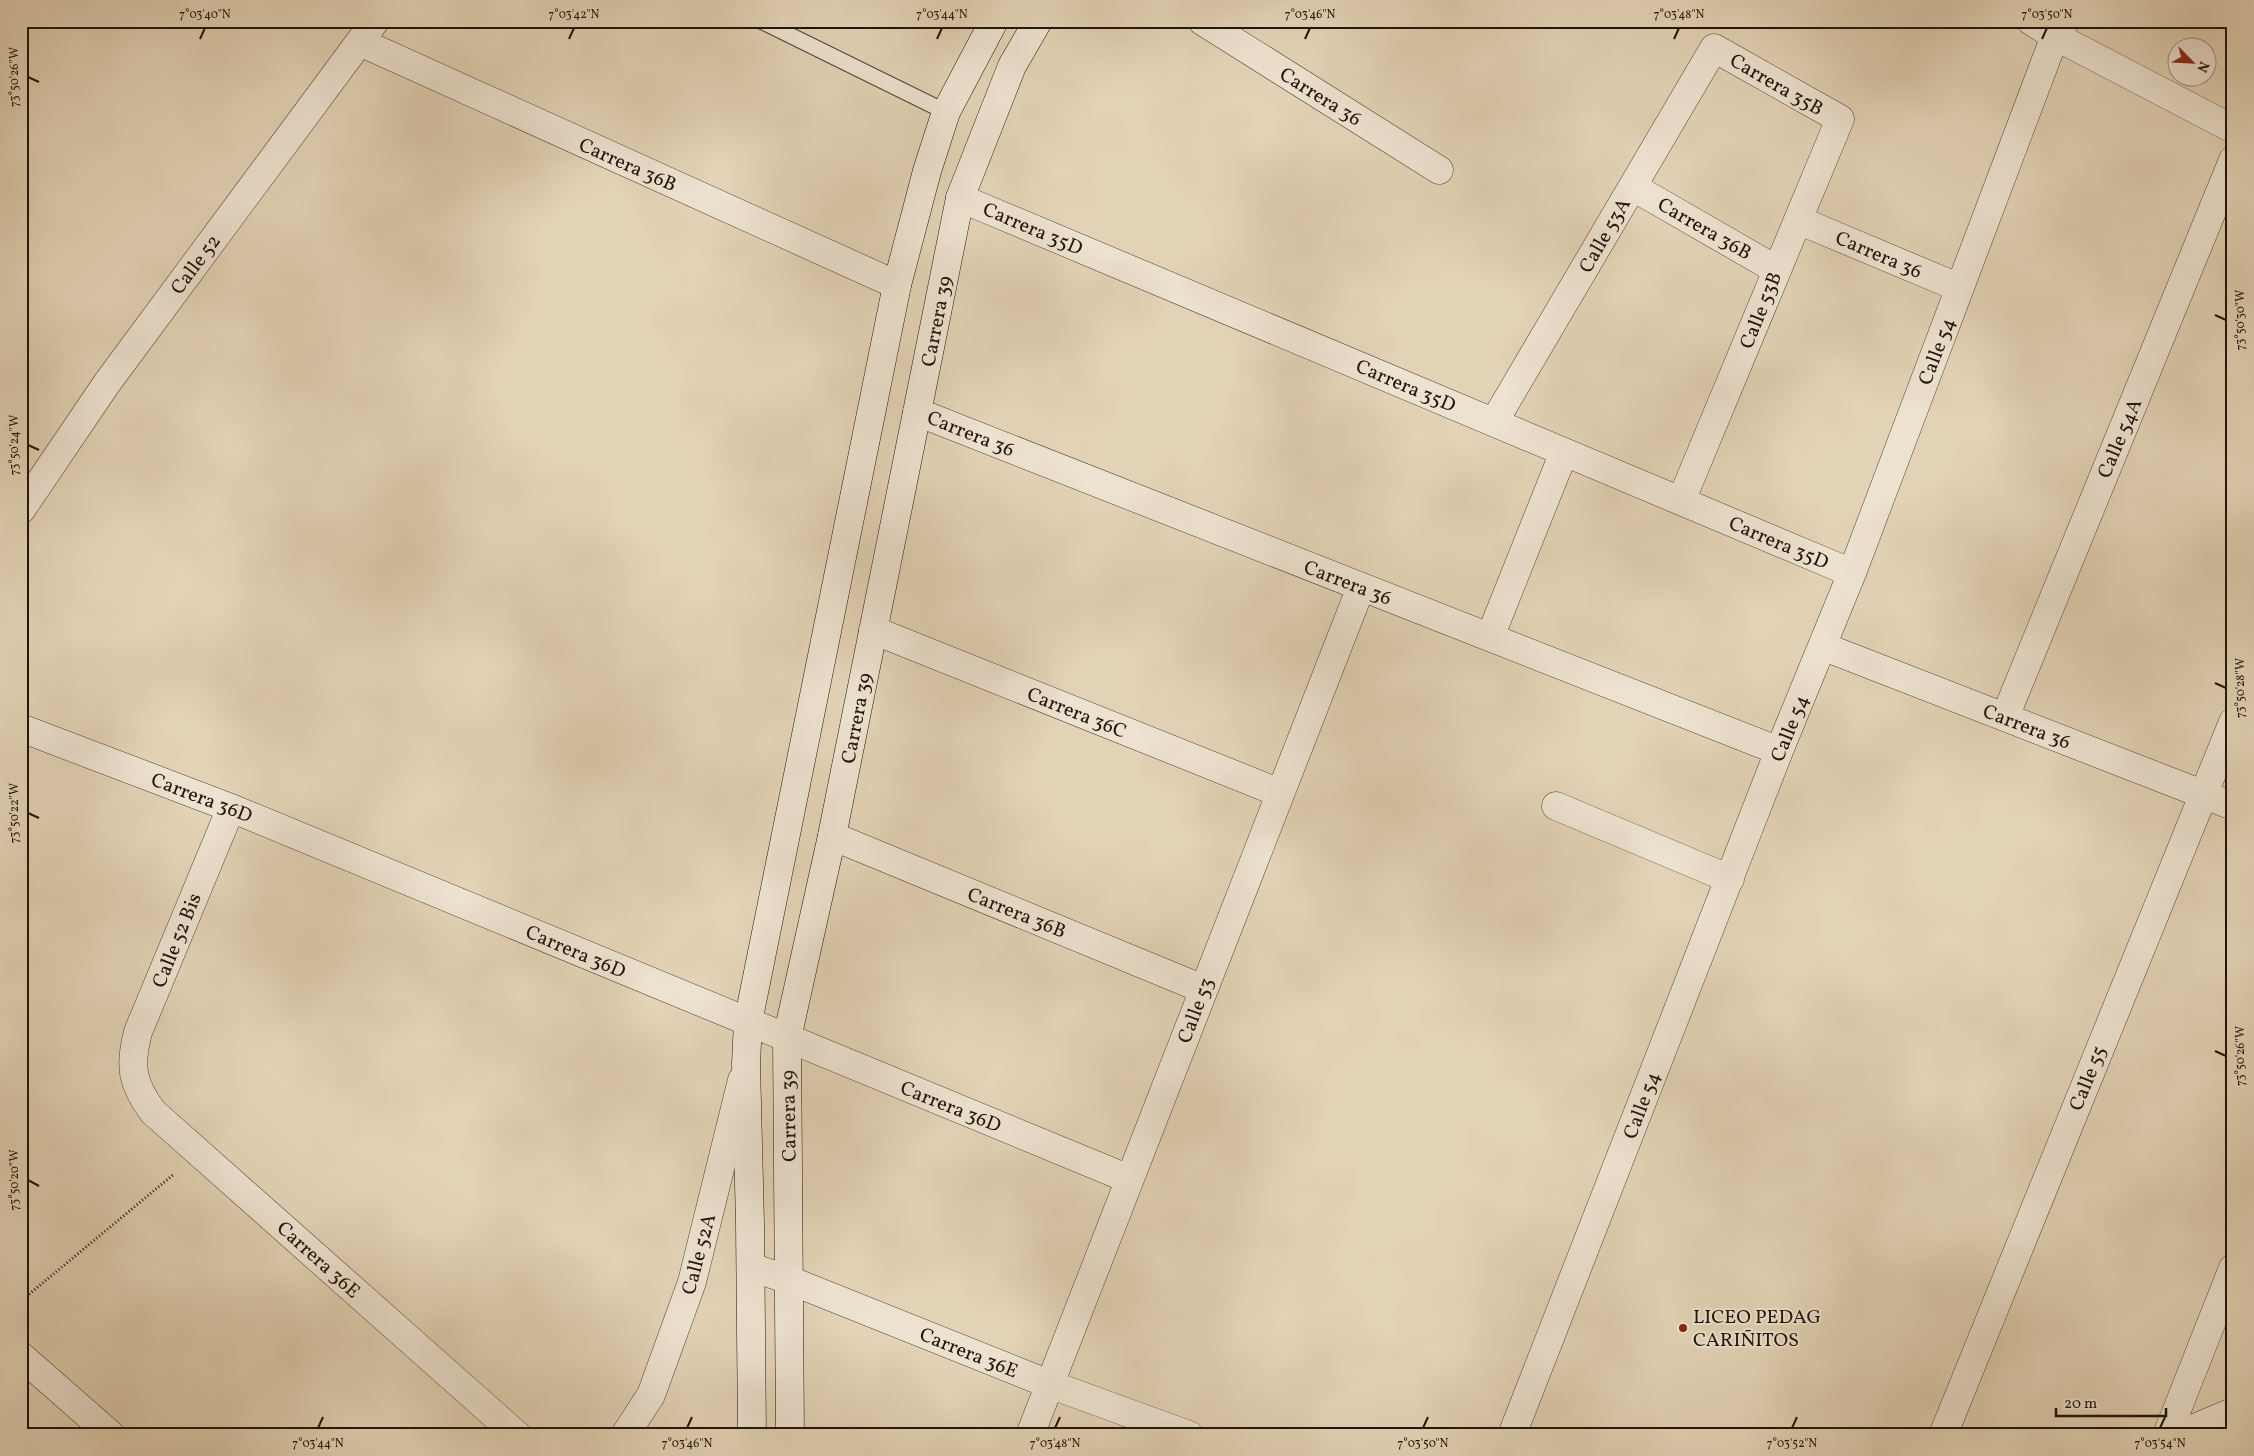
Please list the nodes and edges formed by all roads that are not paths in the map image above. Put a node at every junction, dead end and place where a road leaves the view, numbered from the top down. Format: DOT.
graph roads {
  1 [pos="761,21"];
  2 [pos="994,21"];
  3 [pos="1038,21"];
  4 [pos="1202,21"];
  5 [pos="2031,21"];
  6 [pos="2060,29"];
  7 [pos="368,32"];
  8 [pos="1714,48"];
  9 [pos="946,112"];
  10 [pos="1840,119"];
  11 [pos="2233,129"];
  12 [pos="2233,160"];
  13 [pos="1439,170"];
  14 [pos="1633,186"];
  15 [pos="960,198"];
  16 [pos="1798,220"];
  17 [pos="1777,270"];
  18 [pos="897,285"];
  19 [pos="1960,288"];
  20 [pos="917,412"];
  21 [pos="1494,422"];
  22 [pos="1564,452"];
  23 [pos="1681,501"];
  24 [pos="21,510"];
  25 [pos="1852,573"];
  26 [pos="1361,586"];
  27 [pos="873,630"];
  28 [pos="1490,637"];
  29 [pos="1822,646"];
  30 [pos="2005,717"];
  31 [pos="2233,722"];
  32 [pos="21,728"];
  33 [pos="1779,751"];
  34 [pos="1280,793"];
  35 [pos="2203,794"];
  36 [pos="1556,806"];
  37 [pos="2233,806"];
  38 [pos="230,808"];
  39 [pos="832,836"];
  40 [pos="1730,879"];
  41 [pos="1203,989"];
  42 [pos="748,1022"];
  43 [pos="787,1038"];
  44 [pos="746,1064"];
  45 [pos="134,1075"];
  46 [pos="1129,1179"];
  47 [pos="751,1267"];
  48 [pos="2233,1268"];
  49 [pos="789,1280"];
  50 [pos="21,1356"];
  51 [pos="1049,1384"];
  52 [pos="2233,1412"];
  53 [pos="111,1435"];
  54 [pos="517,1435"];
  55 [pos="625,1435"];
  56 [pos="752,1435"];
  57 [pos="790,1435"];
  58 [pos="1030,1435"];
  59 [pos="1189,1435"];
  60 [pos="1512,1435"];
  61 [pos="1942,1435"];
  62 [pos="2167,1435"];
  63 [pos="2178,1435"];
  1 -- 9 [label="lane"];
  2 -- 9 [label="street, Carrera 39"];
  3 -- 15 [label="street, Carrera 39"];
  4 -- 13 [label="street, Carrera 36"];
  5 -- 6 [label="street"];
  6 -- 11 [label="street"];
  6 -- 19 [label="street, Calle 54"];
  7 -- 18 [label="street, Carrera 36B"];
  7 -- 24 [label="street, Calle 52"];
  8 -- 10 [label="street, Carrera 35B"];
  8 -- 14 [label="street, Calle 53A"];
  9 -- 18 [label="street, Carrera 39"];
  10 -- 16 [label="street, Calle 53B"];
  12 -- 30 [label="street, Calle 54A"];
  14 -- 17 [label="street, Carrera 36B"];
  14 -- 21 [label="street, Calle 53A"];
  15 -- 20 [label="street, Carrera 39"];
  15 -- 21 [label="street, Carrera 35D"];
  16 -- 17 [label="street, Calle 53B"];
  16 -- 19 [label="street, Carrera 36"];
  17 -- 23 [label="street, Calle 53B"];
  18 -- 42 [label="street, Carrera 39"];
  19 -- 25 [label="street, Calle 54"];
  20 -- 26 [label="street, Carrera 36"];
  20 -- 27 [label="street, Carrera 39"];
  21 -- 22 [label="street, Carrera 35D"];
  22 -- 23 [label="street, Carrera 35D"];
  22 -- 28 [label="street"];
  23 -- 25 [label="street, Carrera 35D"];
  25 -- 29 [label="street, Calle 54"];
  26 -- 28 [label="street, Carrera 36"];
  26 -- 34 [label="street, Calle 53"];
  27 -- 34 [label="street, Carrera 36C"];
  27 -- 39 [label="street, Carrera 39"];
  28 -- 33 [label="street, Carrera 36"];
  29 -- 30 [label="street, Carrera 36"];
  29 -- 33 [label="street, Calle 54"];
  30 -- 35 [label="street, Carrera 36"];
  31 -- 35 [label="street, Calle 55"];
  32 -- 38 [label="street, Carrera 36D"];
  33 -- 40 [label="street, Calle 54"];
  34 -- 41 [label="street, Calle 53"];
  35 -- 37 [label="street, Carrera 36"];
  35 -- 61 [label="street, Calle 55"];
  36 -- 40 [label="street"];
  38 -- 42 [label="street, Carrera 36D"];
  38 -- 45 [label="street, Calle 52 Bis"];
  39 -- 41 [label="street, Carrera 36B"];
  39 -- 43 [label="street, Carrera 39"];
  40 -- 60 [label="street, Calle 54"];
  41 -- 46 [label="street, Calle 53"];
  42 -- 43 [label="street, Carrera 36D"];
  42 -- 44 [label="street, Carrera 39"];
  43 -- 46 [label="street, Carrera 36D"];
  43 -- 49 [label="street, Carrera 39"];
  44 -- 47 [label="street, Carrera 39"];
  44 -- 55 [label="street, Calle 52A"];
  45 -- 54 [label="street, Carrera 36E"];
  46 -- 51 [label="street, Calle 53"];
  47 -- 49 [label="street, Carrera 36E"];
  47 -- 56 [label="street, Carrera 39"];
  48 -- 62 [label="street"];
  49 -- 51 [label="street, Carrera 36E"];
  49 -- 57 [label="street, Carrera 39"];
  50 -- 53 [label="street"];
  51 -- 58 [label="street, Calle 53"];
  51 -- 59 [label="street, Carrera 36E"];
  52 -- 63 [label="street"];
}
